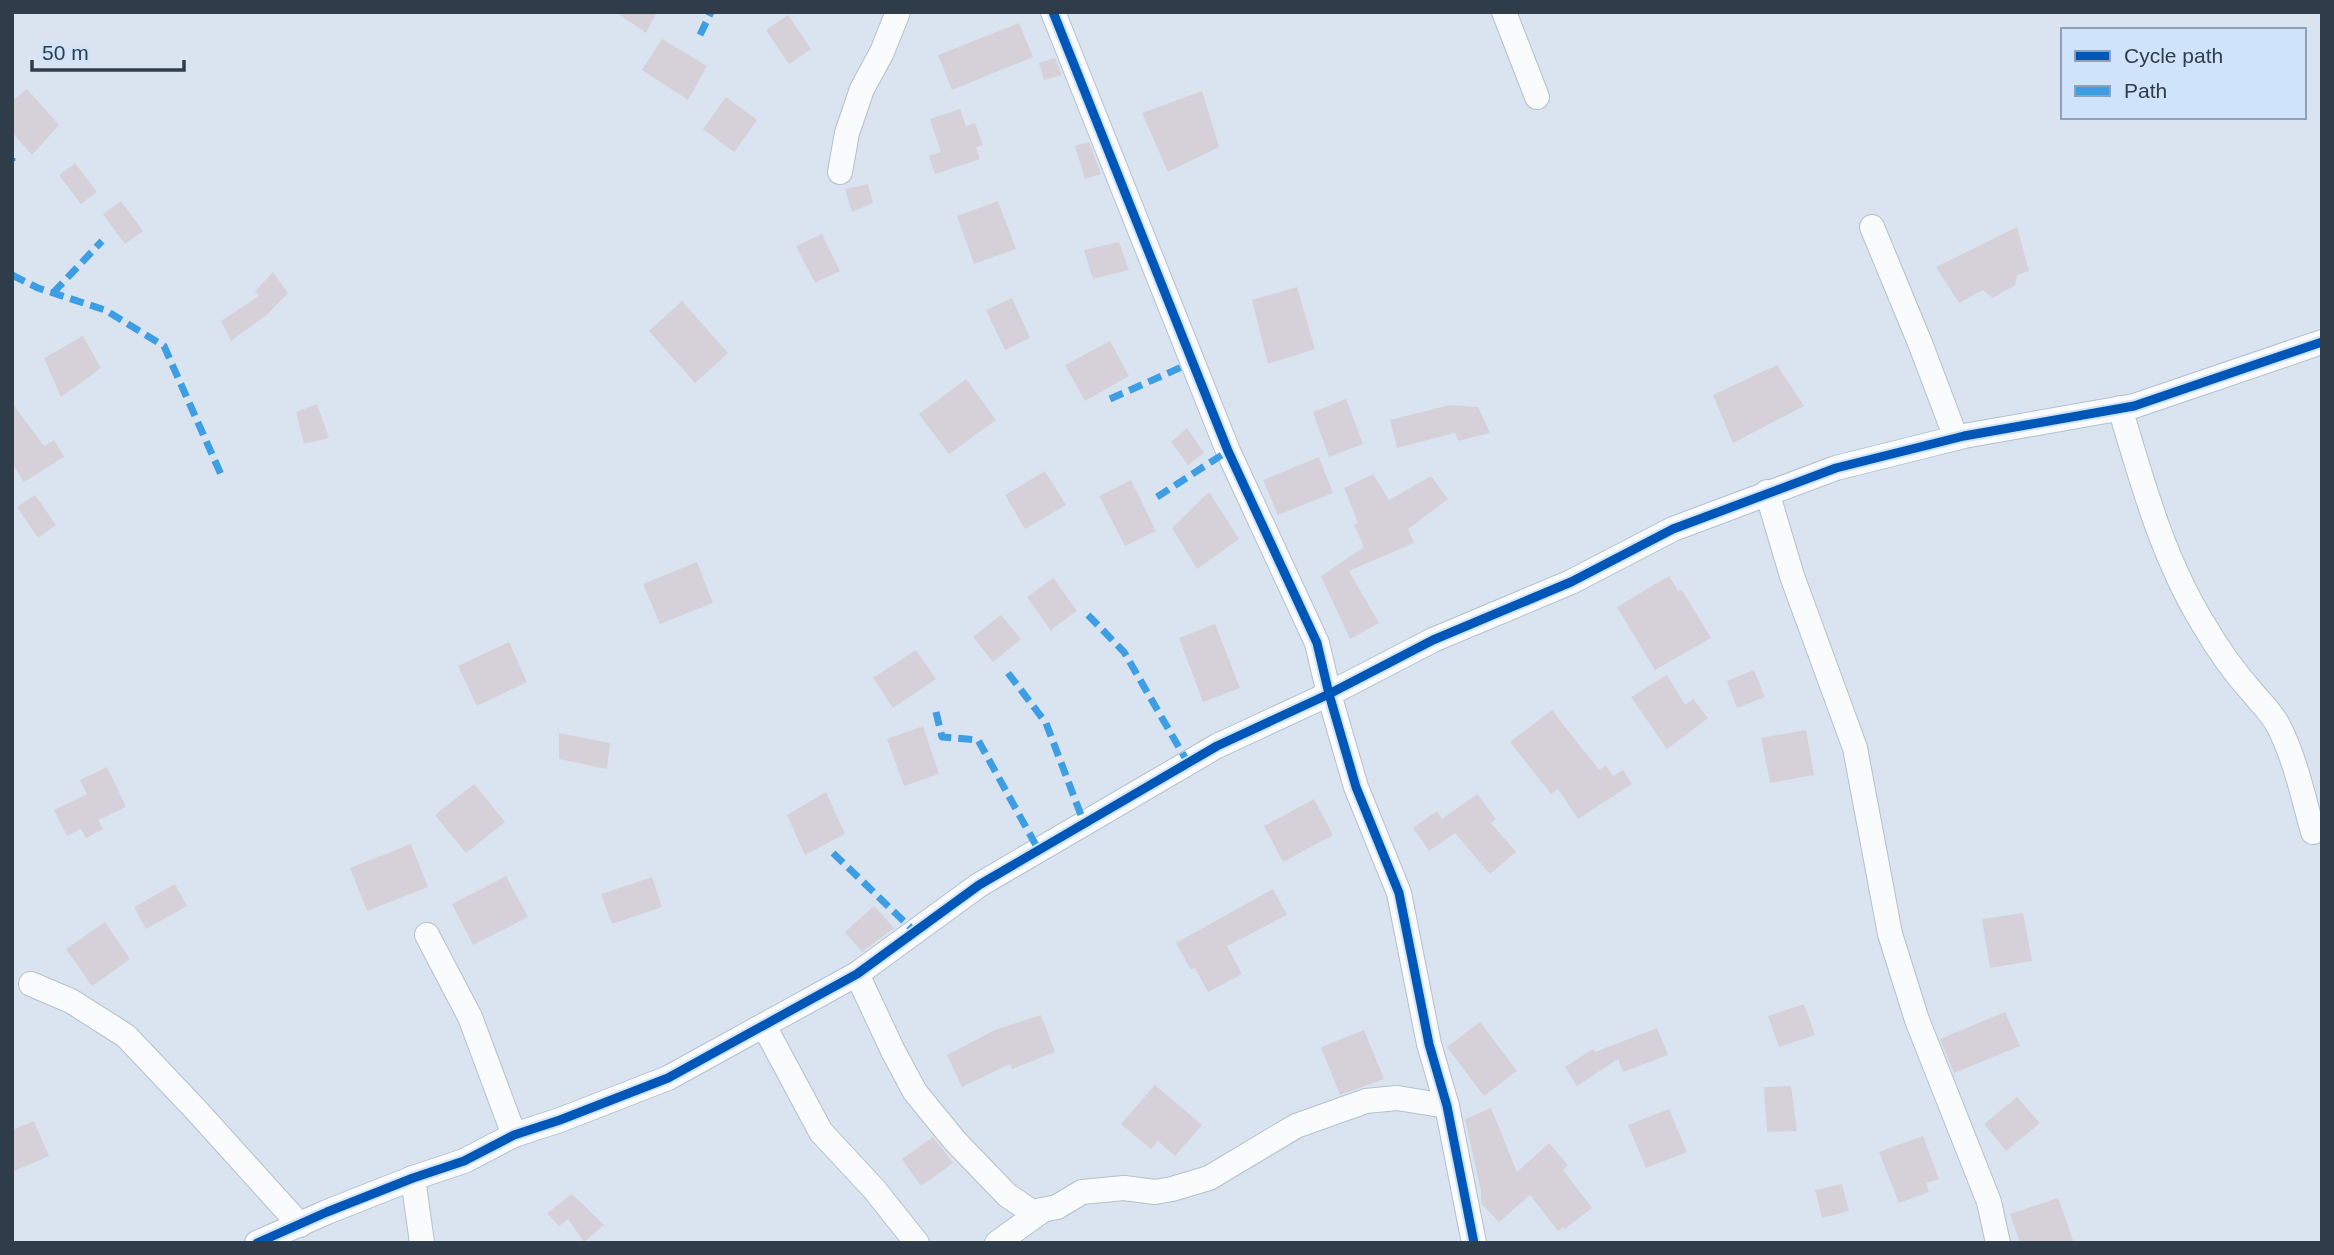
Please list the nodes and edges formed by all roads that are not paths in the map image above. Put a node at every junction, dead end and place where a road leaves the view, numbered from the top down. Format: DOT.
graph roads {
  1 [pos="898,12"];
  2 [pos="1053,12"];
  3 [pos="1504,12"];
  4 [pos="1537,97"];
  5 [pos="840,172"];
  6 [pos="1872,227"];
  7 [pos="2322,342"];
  8 [pos="2120,408"];
  9 [pos="1956,438"];
  10 [pos="1767,492"];
  11 [pos="1329,694"];
  12 [pos="2314,832"];
  13 [pos="427,935"];
  14 [pos="857,974"];
  15 [pos="31,984"];
  16 [pos="764,1026"];
  17 [pos="1447,1106"];
  18 [pos="514,1135"];
  19 [pos="413,1178"];
  20 [pos="1043,1210"];
  21 [pos="300,1225"];
  22 [pos="257,1243"];
  23 [pos="422,1243"];
  24 [pos="918,1243"];
  25 [pos="997,1243"];
  26 [pos="1474,1243"];
  27 [pos="1998,1243"];
  1 -- 5 [label="street"];
  2 -- 11 [label="street"];
  3 -- 4 [label="street"];
  6 -- 9 [label="street"];
  7 -- 8 [label="street"];
  8 -- 9 [label="street"];
  8 -- 12 [label="street"];
  9 -- 10 [label="street"];
  10 -- 11 [label="street"];
  10 -- 27 [label="street"];
  11 -- 14 [label="street"];
  11 -- 17 [label="street"];
  13 -- 18 [label="street"];
  14 -- 16 [label="street"];
  14 -- 20 [label="street"];
  15 -- 21 [label="street"];
  16 -- 18 [label="street"];
  16 -- 24 [label="street"];
  17 -- 20 [label="street"];
  17 -- 26 [label="street"];
  18 -- 19 [label="street"];
  19 -- 21 [label="street"];
  19 -- 23 [label="street"];
  20 -- 25 [label="street"];
  21 -- 22 [label="street"];
}
